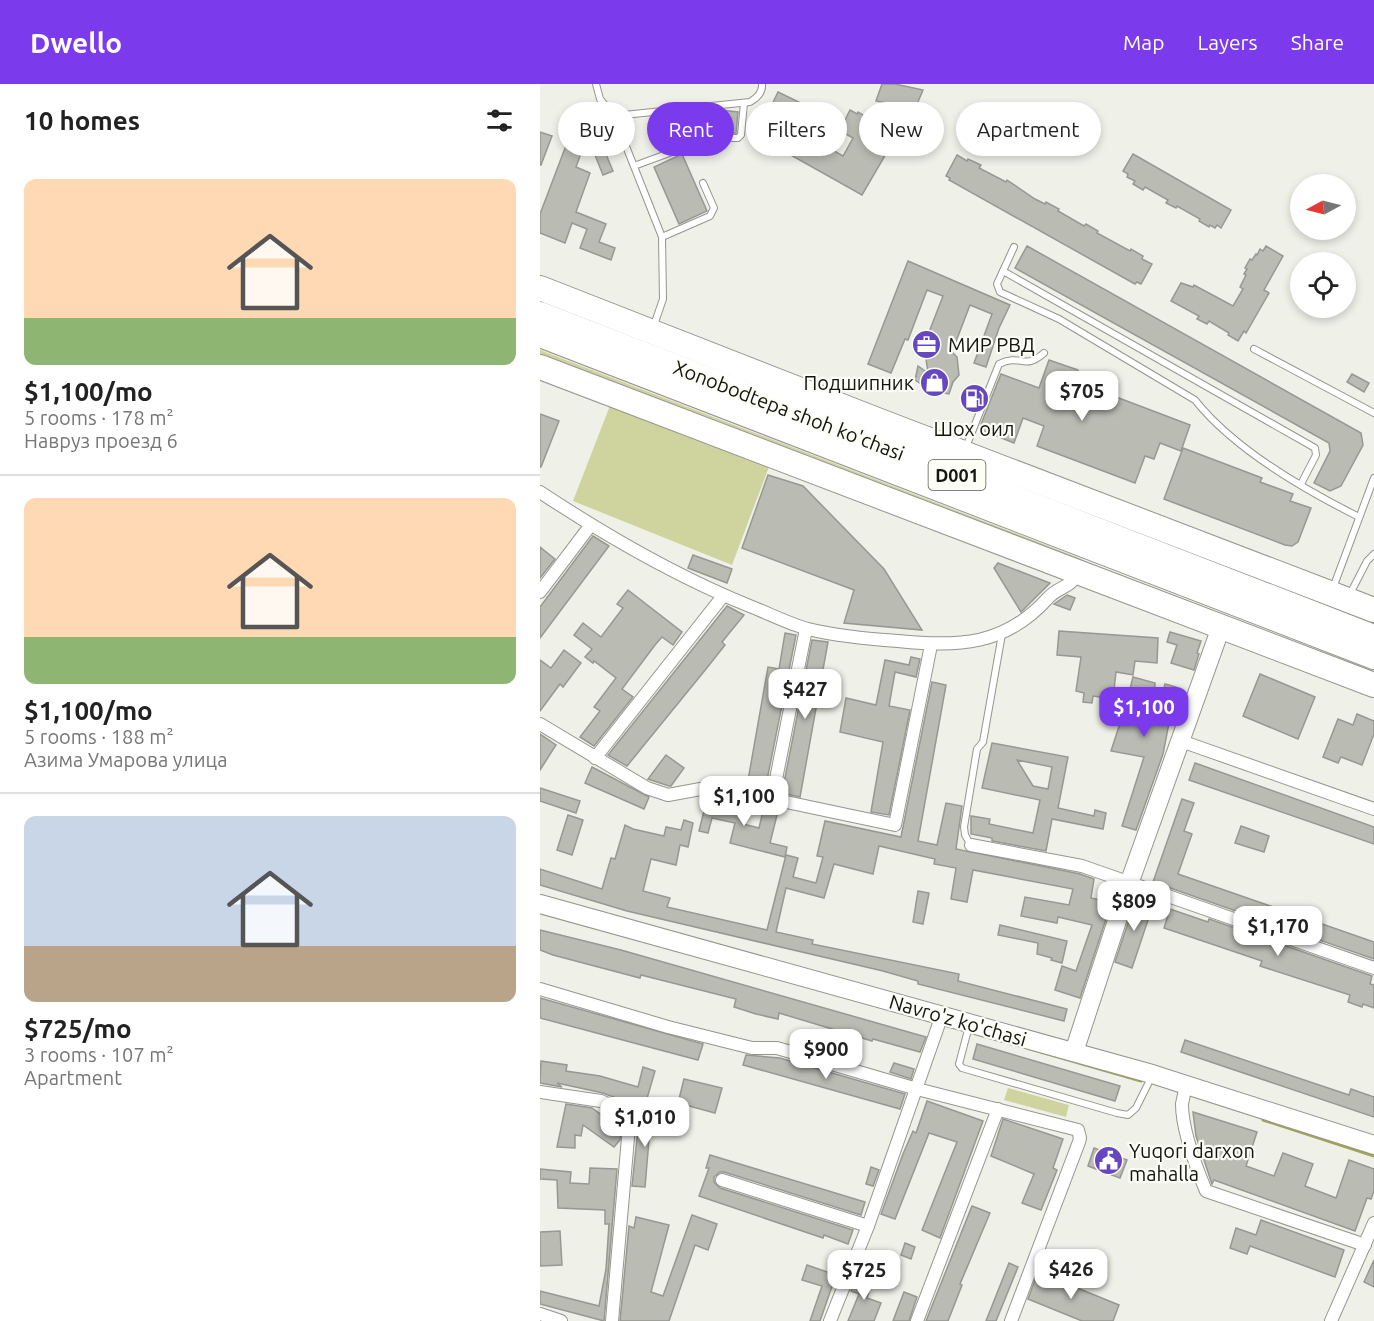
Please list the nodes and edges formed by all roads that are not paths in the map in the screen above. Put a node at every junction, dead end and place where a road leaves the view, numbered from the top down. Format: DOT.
graph roads {
  1 [pos="596,84"];
  2 [pos="762,84"];
  3 [pos="602,102"];
  4 [pos="744,103"];
  5 [pos="635,114"];
  6 [pos="630,156"];
  7 [pos="634,166"];
  8 [pos="703,183"];
  9 [pos="662,237"];
  10 [pos="1014,247"];
  11 [pos="1002,271"];
  12 [pos="540,288"];
  13 [pos="540,314"];
  14 [pos="651,331"];
  15 [pos="540,335"];
  16 [pos="1254,349"];
  17 [pos="1044,353"];
  18 [pos="540,366"];
  19 [pos="1374,413"];
  20 [pos="974,457"];
  21 [pos="1374,479"];
  22 [pos="1301,484"];
  23 [pos="540,492"];
  24 [pos="1006,494"];
  25 [pos="1359,517"];
  26 [pos="590,526"];
  27 [pos="1193,541"];
  28 [pos="1082,545"];
  29 [pos="1374,554"];
  30 [pos="1087,575"];
  31 [pos="1220,576"];
  32 [pos="540,592"];
  33 [pos="723,596"];
  34 [pos="1339,597"];
  35 [pos="1374,610"];
  36 [pos="1221,627"];
  37 [pos="806,629"];
  38 [pos="1003,631"];
  39 [pos="1374,636"];
  40 [pos="931,645"];
  41 [pos="1374,657"];
  42 [pos="1374,685"];
  43 [pos="540,724"];
  44 [pos="1181,741"];
  45 [pos="595,758"];
  46 [pos="772,799"];
  47 [pos="1374,809"];
  48 [pos="971,845"];
  49 [pos="1130,881"];
  50 [pos="540,904"];
  51 [pos="1374,968"];
  52 [pos="540,989"];
  53 [pos="942,1015"];
  54 [pos="970,1023"];
  55 [pos="1074,1052"];
  56 [pos="1152,1074"];
  57 [pos="1186,1085"];
  58 [pos="917,1089"];
  59 [pos="540,1092"];
  60 [pos="998,1109"];
  61 [pos="1374,1145"];
  62 [pos="722,1179"];
  63 [pos="1374,1223"];
  64 [pos="868,1226"];
  65 [pos="1365,1245"];
  66 [pos="540,1314"];
  67 [pos="561,1321"];
  68 [pos="612,1321"];
  69 [pos="830,1321"];
  70 [pos="916,1321"];
  71 [pos="1011,1321"];
  72 [pos="1331,1321"];
  1 -- 3 [label="lane"];
  2 -- 4 [label="lane"];
  4 -- 5 [label="lane"];
  4 -- 7 [label="lane"];
  6 -- 7 [label="lane"];
  7 -- 9 [label="lane"];
  8 -- 9 [label="lane"];
  9 -- 14 [label="lane"];
  10 -- 11 [label="lane"];
  11 -- 22 [label="lane"];
  11 -- 22 [label="lane"];
  12 -- 14 [label="highway"];
  13 -- 24 [label="highway, Xonobodtepa shoh ko'chasi / D001"];
  14 -- 20 [label="highway"];
  15 -- 28 [label="highway, Xonobodtepa shoh ko'chasi / D001"];
  16 -- 19 [label="lane"];
  17 -- 20 [label="lane"];
  18 -- 30 [label="highway"];
  20 -- 24 [label="highway"];
  20 -- 27 [label="highway"];
  21 -- 25 [label="lane"];
  22 -- 25 [label="lane"];
  23 -- 26 [label="street"];
  24 -- 31 [label="highway, Xonobodtepa shoh ko'chasi / D001"];
  25 -- 34 [label="lane"];
  26 -- 32 [label="street"];
  26 -- 33 [label="street"];
  27 -- 31 [label="highway"];
  27 -- 34 [label="highway"];
  28 -- 30 [label="highway"];
  28 -- 41 [label="highway, Xonobodtepa shoh ko'chasi / D001"];
  29 -- 34 [label="lane"];
  30 -- 36 [label="highway"];
  30 -- 38 [label="street"];
  31 -- 39 [label="highway, Xonobodtepa shoh ko'chasi / D001"];
  33 -- 37 [label="street"];
  33 -- 45 [label="street"];
  34 -- 35 [label="highway"];
  36 -- 42 [label="highway"];
  36 -- 44 [label="street"];
  37 -- 40 [label="street"];
  37 -- 46 [label="street"];
  38 -- 40 [label="street"];
  38 -- 48 [label="lane"];
  40 -- 46 [label="street"];
  43 -- 45 [label="street"];
  44 -- 47 [label="street"];
  44 -- 49 [label="street"];
  45 -- 46 [label="street"];
  48 -- 49 [label="street"];
  49 -- 51 [label="street"];
  49 -- 55 [label="street"];
  50 -- 53 [label="street, Navro'z ko'chasi"];
  52 -- 58 [label="street"];
  53 -- 54 [label="street, Navro'z ko'chasi"];
  53 -- 58 [label="street"];
  54 -- 55 [label="street, Navro'z ko'chasi"];
  54 -- 56 [label="lane"];
  55 -- 56 [label="street, Navro'z ko'chasi"];
  56 -- 57 [label="street, Navro'z ko'chasi"];
  57 -- 61 [label="street, Navro'z ko'chasi"];
  57 -- 65 [label="street"];
  58 -- 60 [label="street"];
  58 -- 64 [label="street"];
  59 -- 68 [label="street"];
  60 -- 70 [label="street"];
  60 -- 71 [label="street"];
  62 -- 64 [label="street"];
  63 -- 65 [label="street"];
  64 -- 69 [label="street"];
  65 -- 72 [label="street"];
  66 -- 67 [label="street"];
}
